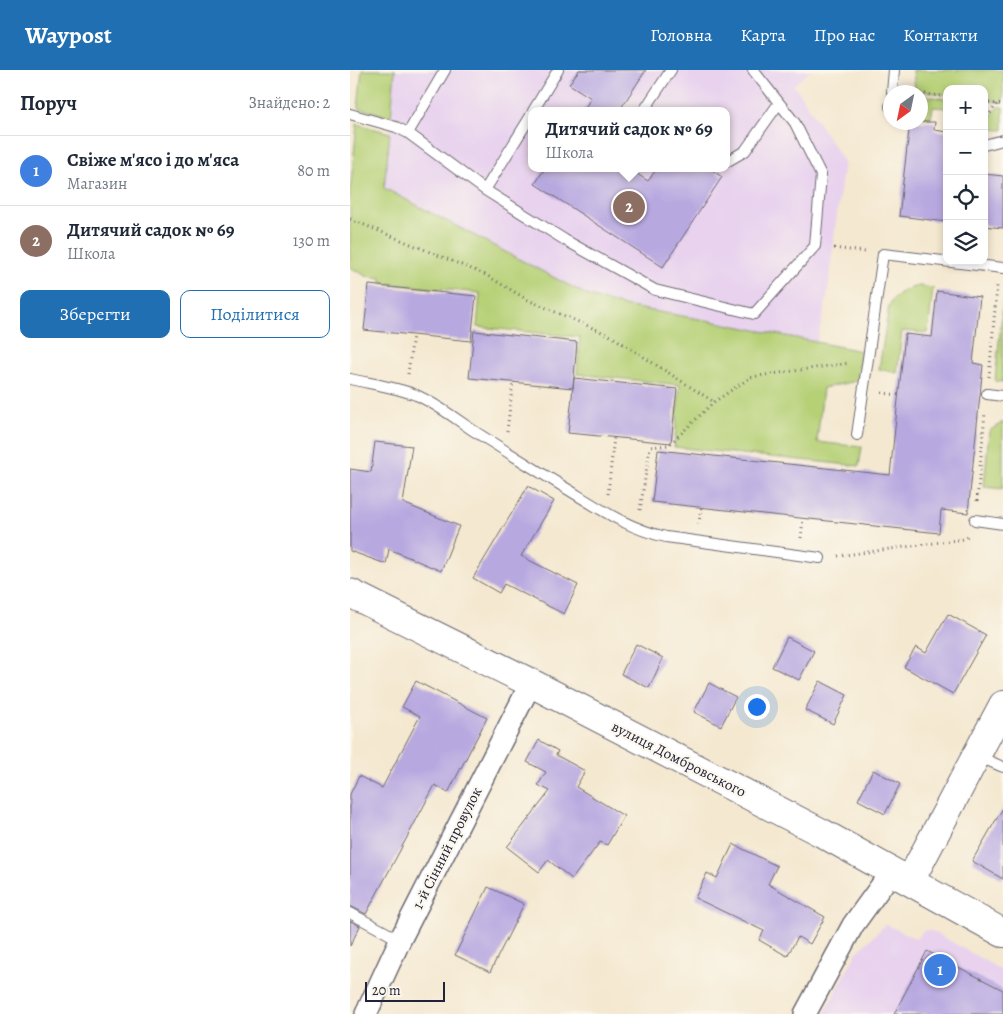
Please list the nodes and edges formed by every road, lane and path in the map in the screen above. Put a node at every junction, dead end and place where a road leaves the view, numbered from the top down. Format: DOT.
graph roads {
  1 [pos="445,70"];
  2 [pos="558,70"];
  3 [pos="671,70"];
  4 [pos="753,70"];
  5 [pos="894,70"];
  6 [pos="893,85"];
  7 [pos="928,94"];
  8 [pos="943,96"];
  9 [pos="779,103"];
  10 [pos="988,103"];
  11 [pos="997,104"];
  12 [pos="1003,105"];
  13 [pos="535,107"];
  14 [pos="647,107"];
  15 [pos="350,114"];
  16 [pos="988,116"];
  17 [pos="528,119"];
  18 [pos="408,132"];
  19 [pos="1003,140"];
  20 [pos="988,144"];
  21 [pos="730,160"];
  22 [pos="485,190"];
  23 [pos="350,219"];
  24 [pos="815,246"];
  25 [pos="882,254"];
  26 [pos="1001,268"];
  27 [pos="413,335"];
  28 [pos="868,361"];
  29 [pos="350,379"];
  30 [pos="513,382"];
  31 [pos="405,392"];
  32 [pos="987,394"];
  33 [pos="1003,396"];
  34 [pos="714,402"];
  35 [pos="857,436"];
  36 [pos="614,438"];
  37 [pos="504,451"];
  38 [pos="606,513"];
  39 [pos="975,520"];
  40 [pos="1003,524"];
  41 [pos="638,529"];
  42 [pos="820,558"];
  43 [pos="350,593"];
  44 [pos="531,683"];
  45 [pos="1003,705"];
  46 [pos="977,756"];
  47 [pos="1003,767"];
  48 [pos="901,876"];
  49 [pos="350,913"];
  50 [pos="1003,933"];
  51 [pos="400,940"];
  52 [pos="366,1014"];
  53 [pos="805,1014"];
  1 -- 18 [label="lane"];
  2 -- 13 [label="lane"];
  3 -- 14 [label="lane"];
  4 -- 9 [label="lane"];
  5 -- 6 [label="lane"];
  7 -- 8 [label="path"];
  9 -- 21 [label="lane"];
  9 -- 24 [label="lane"];
  10 -- 11 [label="path"];
  11 -- 12 [label="path"];
  11 -- 16 [label="path"];
  15 -- 18 [label="lane"];
  17 -- 22 [label="lane"];
  18 -- 22 [label="lane"];
  19 -- 20 [label="lane"];
  22 -- 24 [label="lane"];
  23 -- 34 [label="path"];
  24 -- 25 [label="path"];
  25 -- 26 [label="lane"];
  25 -- 28 [label="lane"];
  26 -- 32 [label="path"];
  27 -- 31 [label="path"];
  28 -- 34 [label="path"];
  28 -- 35 [label="lane"];
  29 -- 31 [label="lane"];
  30 -- 37 [label="path"];
  31 -- 37 [label="lane"];
  32 -- 33 [label="lane"];
  32 -- 39 [label="path"];
  34 -- 41 [label="path"];
  36 -- 38 [label="path"];
  37 -- 38 [label="lane"];
  38 -- 41 [label="lane"];
  39 -- 40 [label="lane"];
  39 -- 42 [label="path"];
  41 -- 42 [label="lane"];
  43 -- 44 [label="street, вулиця Домбровського"];
  44 -- 48 [label="street, вулиця Домбровського"];
  44 -- 51 [label="street, 1-й Сінний провулок"];
  45 -- 46 [label="street"];
  46 -- 47 [label="lane"];
  46 -- 48 [label="street"];
  48 -- 50 [label="street, вулиця Домбровського"];
  48 -- 53 [label="street"];
  49 -- 51 [label="lane"];
  51 -- 52 [label="street, 1-й Сінний провулок"];
}
